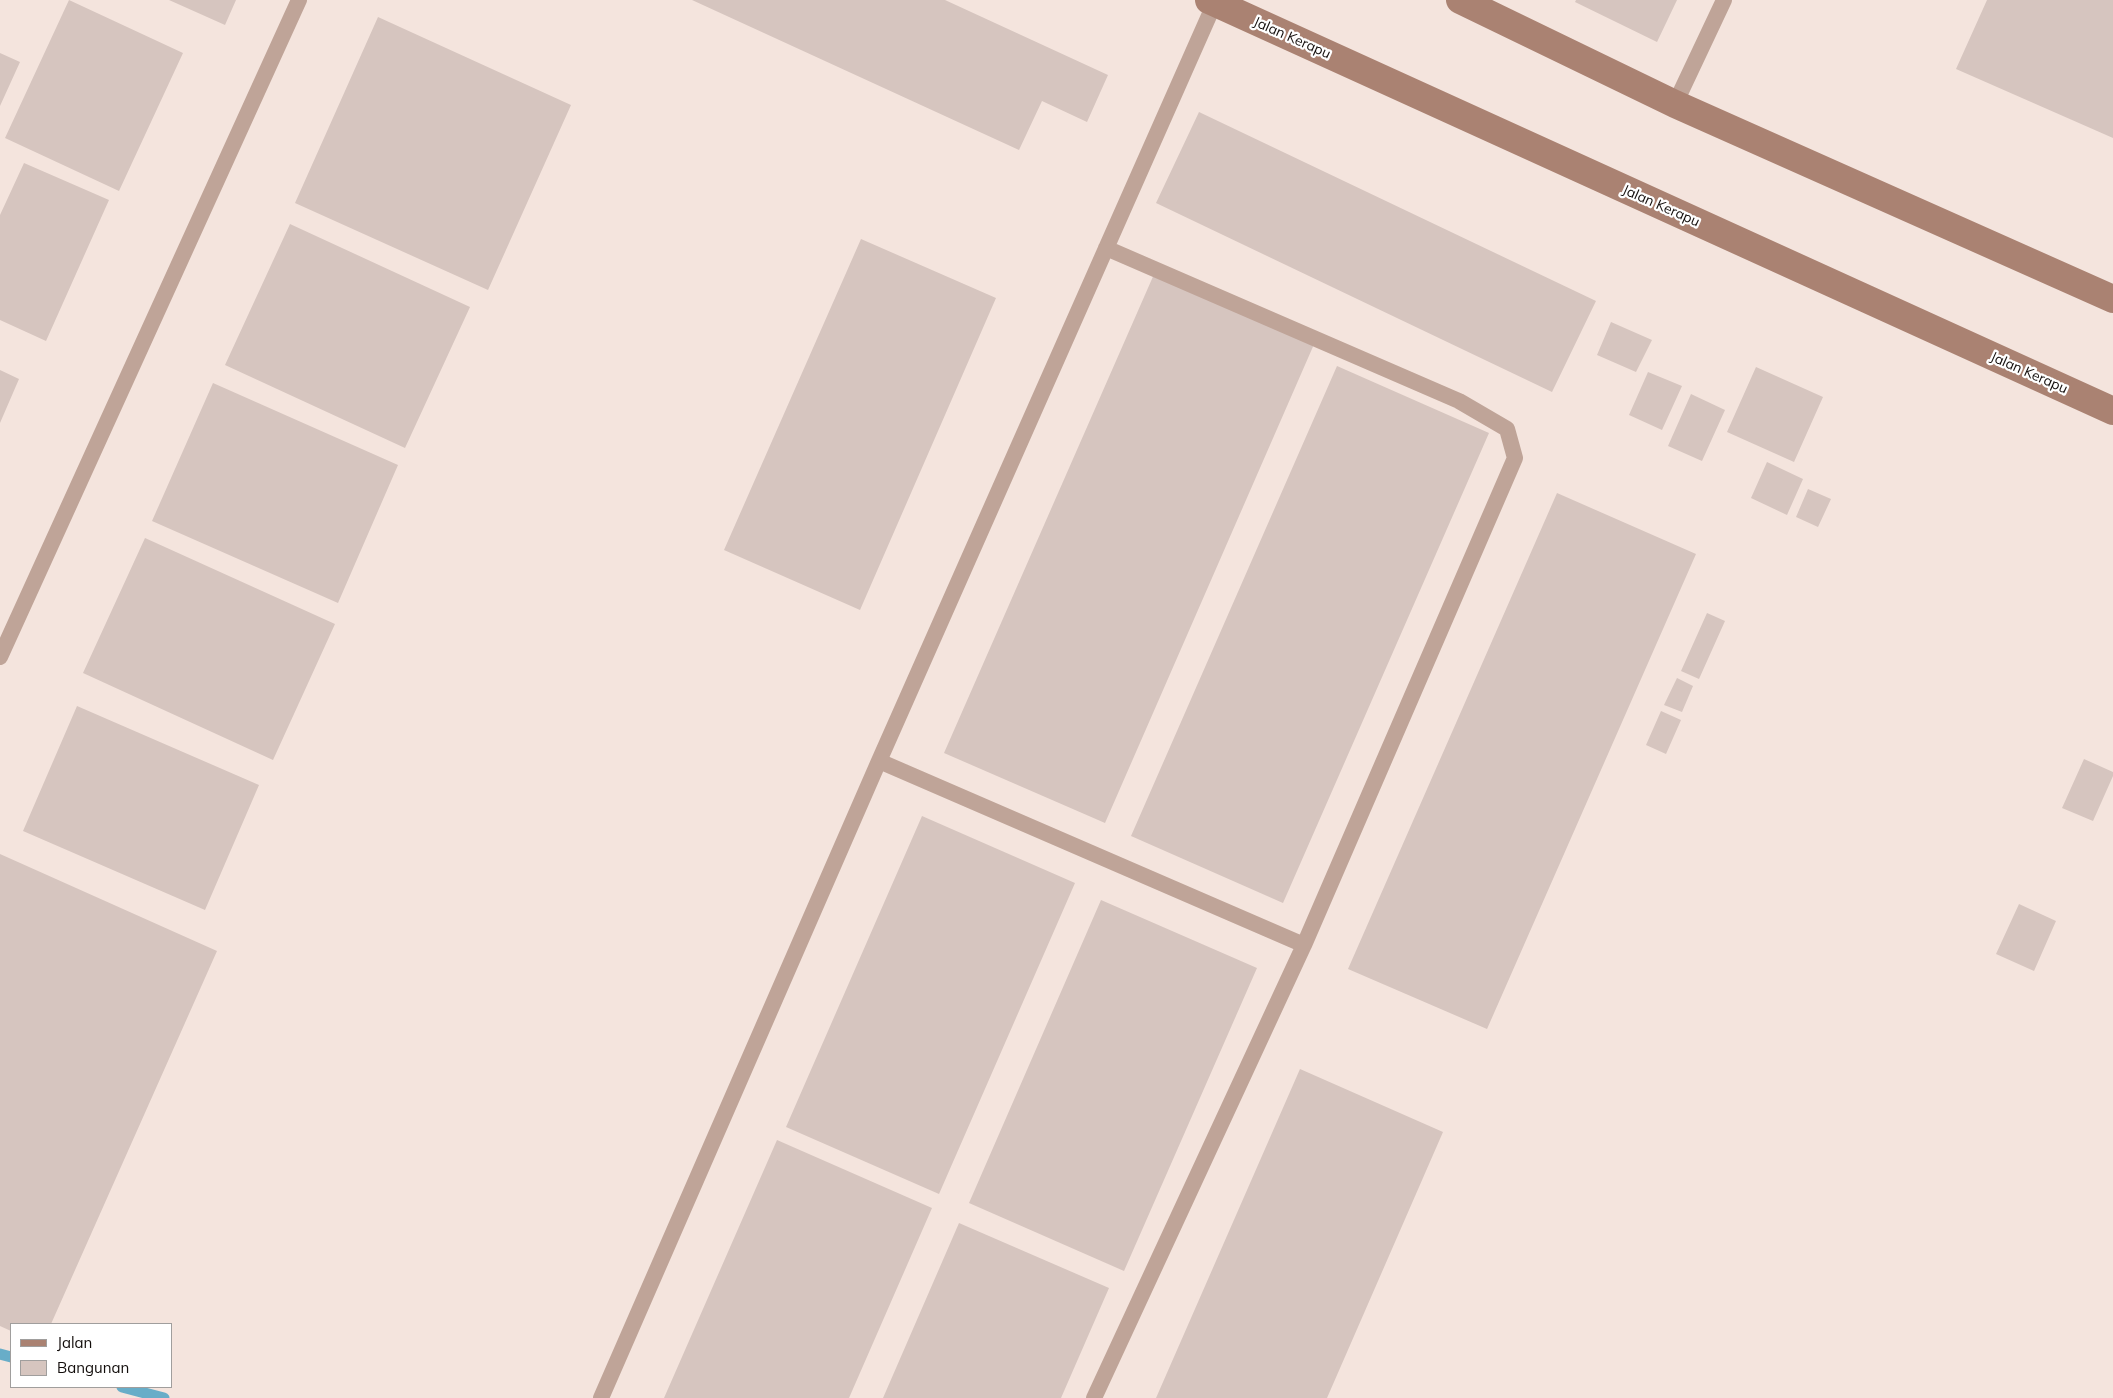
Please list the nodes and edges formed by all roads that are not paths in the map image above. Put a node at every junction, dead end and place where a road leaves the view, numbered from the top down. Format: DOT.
graph roads {
  1 [pos="299,0"];
  2 [pos="1460,0"];
  3 [pos="1724,0"];
  4 [pos="1213,1"];
  5 [pos="1675,104"];
  6 [pos="1106,248"];
  7 [pos="2113,299"];
  8 [pos="2113,411"];
  9 [pos="0,657"];
  10 [pos="879,761"];
  11 [pos="1304,944"];
  12 [pos="601,1398"];
  13 [pos="1094,1398"];
  1 -- 9 [label="lane"];
  2 -- 5 [label="street"];
  3 -- 5 [label="lane"];
  4 -- 6 [label="lane"];
  4 -- 8 [label="street, Jalan Kerapu"];
  5 -- 7 [label="street"];
  6 -- 10 [label="lane"];
  6 -- 11 [label="lane"];
  10 -- 11 [label="lane"];
  10 -- 12 [label="lane"];
  11 -- 13 [label="lane"];
}
